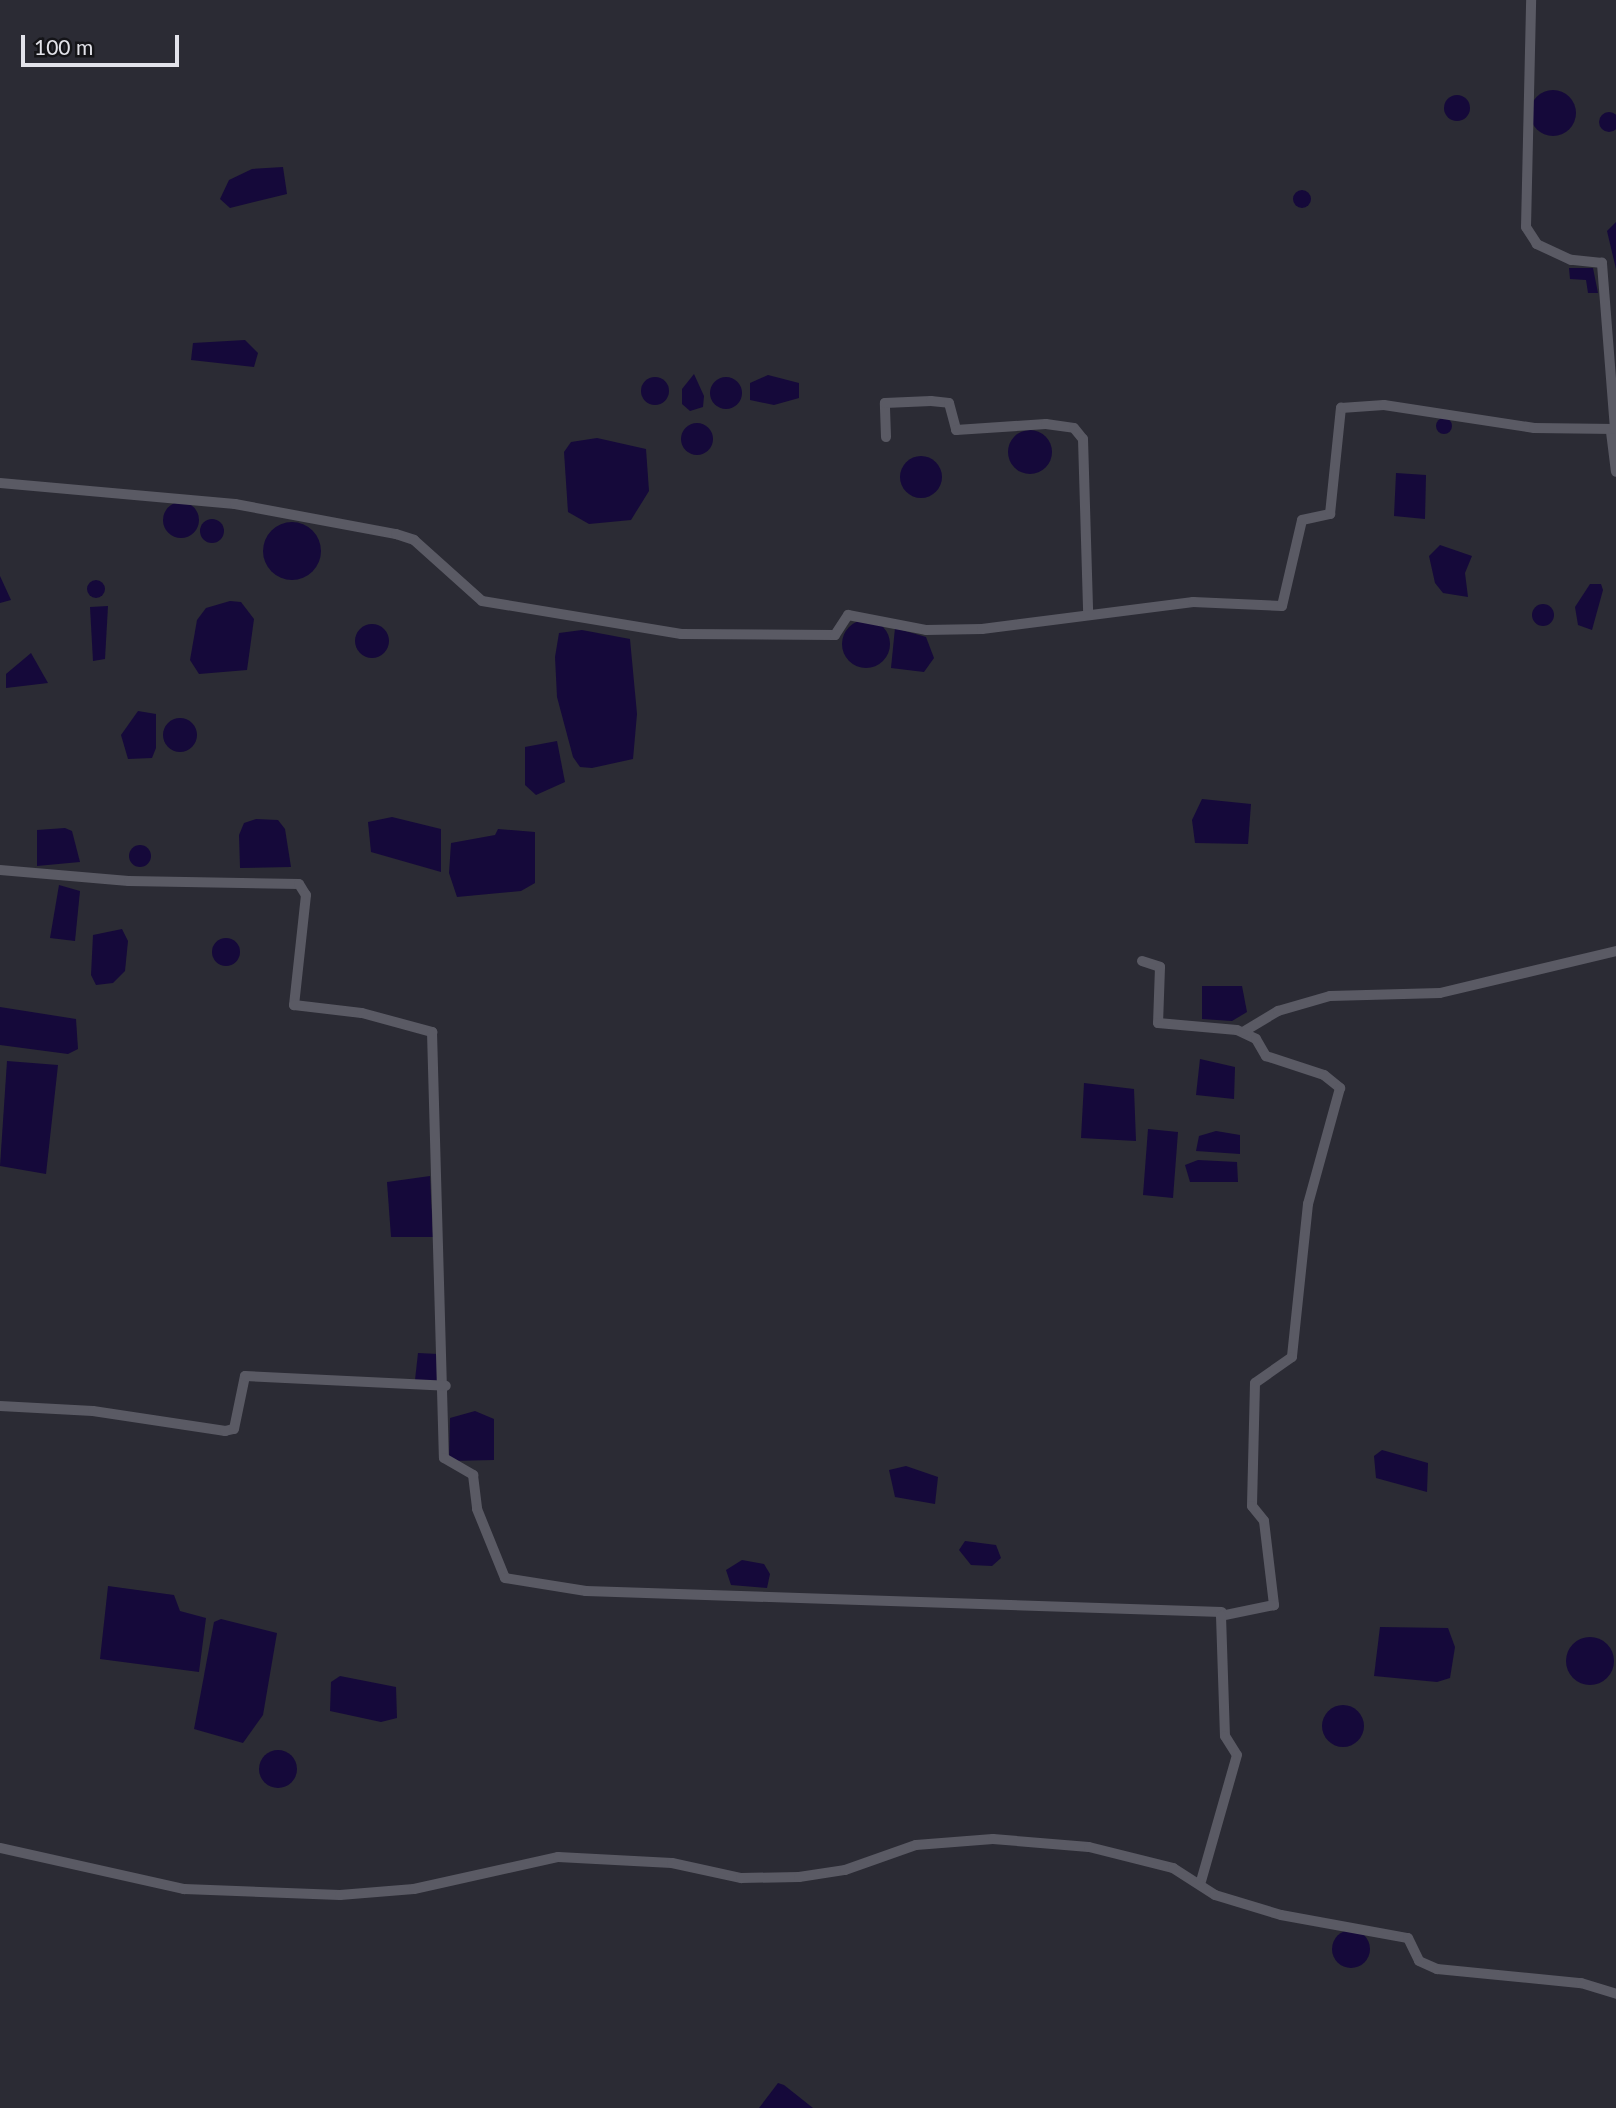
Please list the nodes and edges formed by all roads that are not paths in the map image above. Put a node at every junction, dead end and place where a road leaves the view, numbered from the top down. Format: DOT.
graph roads {
  1 [pos="1531,0"];
  2 [pos="1613,377"];
  3 [pos="1611,432"];
  4 [pos="886,437"];
  5 [pos="1616,472"];
  6 [pos="0,483"];
  7 [pos="1088,611"];
  8 [pos="0,870"];
  9 [pos="1616,951"];
  10 [pos="1142,961"];
  11 [pos="1243,1032"];
  12 [pos="446,1386"];
  13 [pos="0,1406"];
  14 [pos="1222,1612"];
  15 [pos="0,1847"];
  16 [pos="1201,1881"];
  17 [pos="1616,1994"];
  1 -- 2 [label="street"];
  2 -- 3 [label="street"];
  3 -- 5 [label="street"];
  3 -- 7 [label="street"];
  4 -- 7 [label="street"];
  6 -- 7 [label="street"];
  8 -- 12 [label="street"];
  9 -- 11 [label="street"];
  10 -- 11 [label="street"];
  11 -- 14 [label="street"];
  12 -- 13 [label="street"];
  12 -- 14 [label="street"];
  14 -- 16 [label="street"];
  15 -- 16 [label="street"];
  16 -- 17 [label="street"];
}
